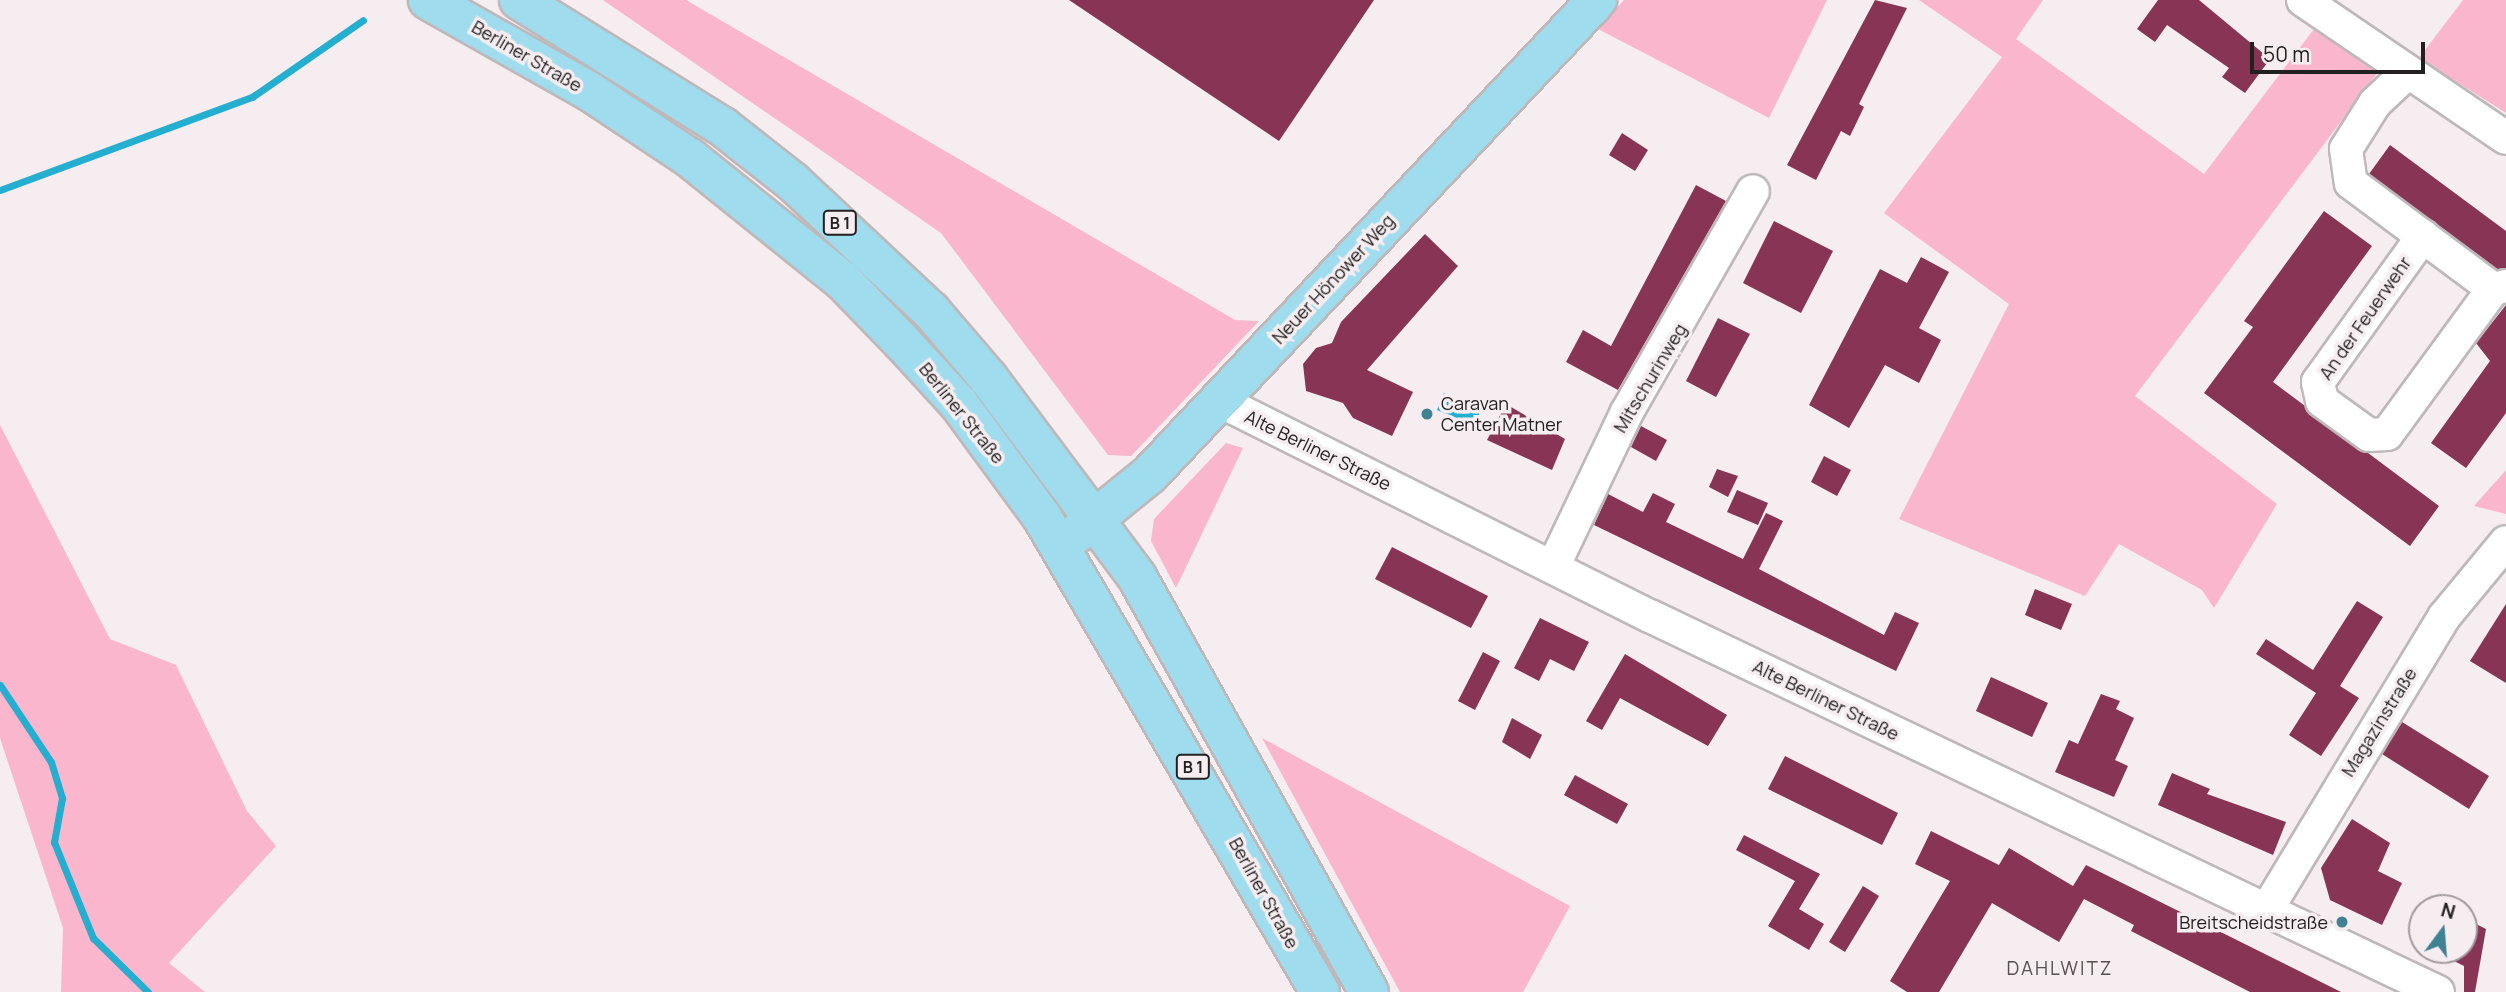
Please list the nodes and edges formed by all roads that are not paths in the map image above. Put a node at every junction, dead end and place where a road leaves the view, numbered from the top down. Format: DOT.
graph roads {
  1 [pos="428,0"];
  2 [pos="519,0"];
  3 [pos="1597,0"];
  4 [pos="2303,0"];
  5 [pos="2408,72"];
  6 [pos="2506,138"];
  7 [pos="1753,191"];
  8 [pos="2423,236"];
  9 [pos="2499,288"];
  10 [pos="1218,400"];
  11 [pos="1096,519"];
  12 [pos="2506,542"];
  13 [pos="1059,545"];
  14 [pos="1553,567"];
  15 [pos="2266,911"];
  16 [pos="1320,992"];
  17 [pos="1369,992"];
  18 [pos="2438,992"];
  1 -- 13 [label="main road, Berliner Straße / B 1"];
  2 -- 11 [label="main road, B 1"];
  3 -- 10 [label="main road, Neuer Hönower Weg"];
  4 -- 5 [label="street"];
  5 -- 6 [label="street"];
  5 -- 8 [label="street, An der Feuerwehr"];
  7 -- 14 [label="street, Mitschurinweg"];
  8 -- 9 [label="street, An der Feuerwehr"];
  8 -- 9 [label="street, An der Feuerwehr"];
  10 -- 11 [label="main road, Neuer Hönower Weg"];
  10 -- 14 [label="street, Alte Berliner Straße"];
  11 -- 13 [label="main road, Neuer Hönower Weg"];
  11 -- 17 [label="main road, B 1"];
  12 -- 15 [label="street, Magazinstraße"];
  13 -- 16 [label="main road, Berliner Straße / B 1"];
  14 -- 15 [label="street, Alte Berliner Straße"];
  15 -- 18 [label="street, Alte Berliner Straße"];
}
